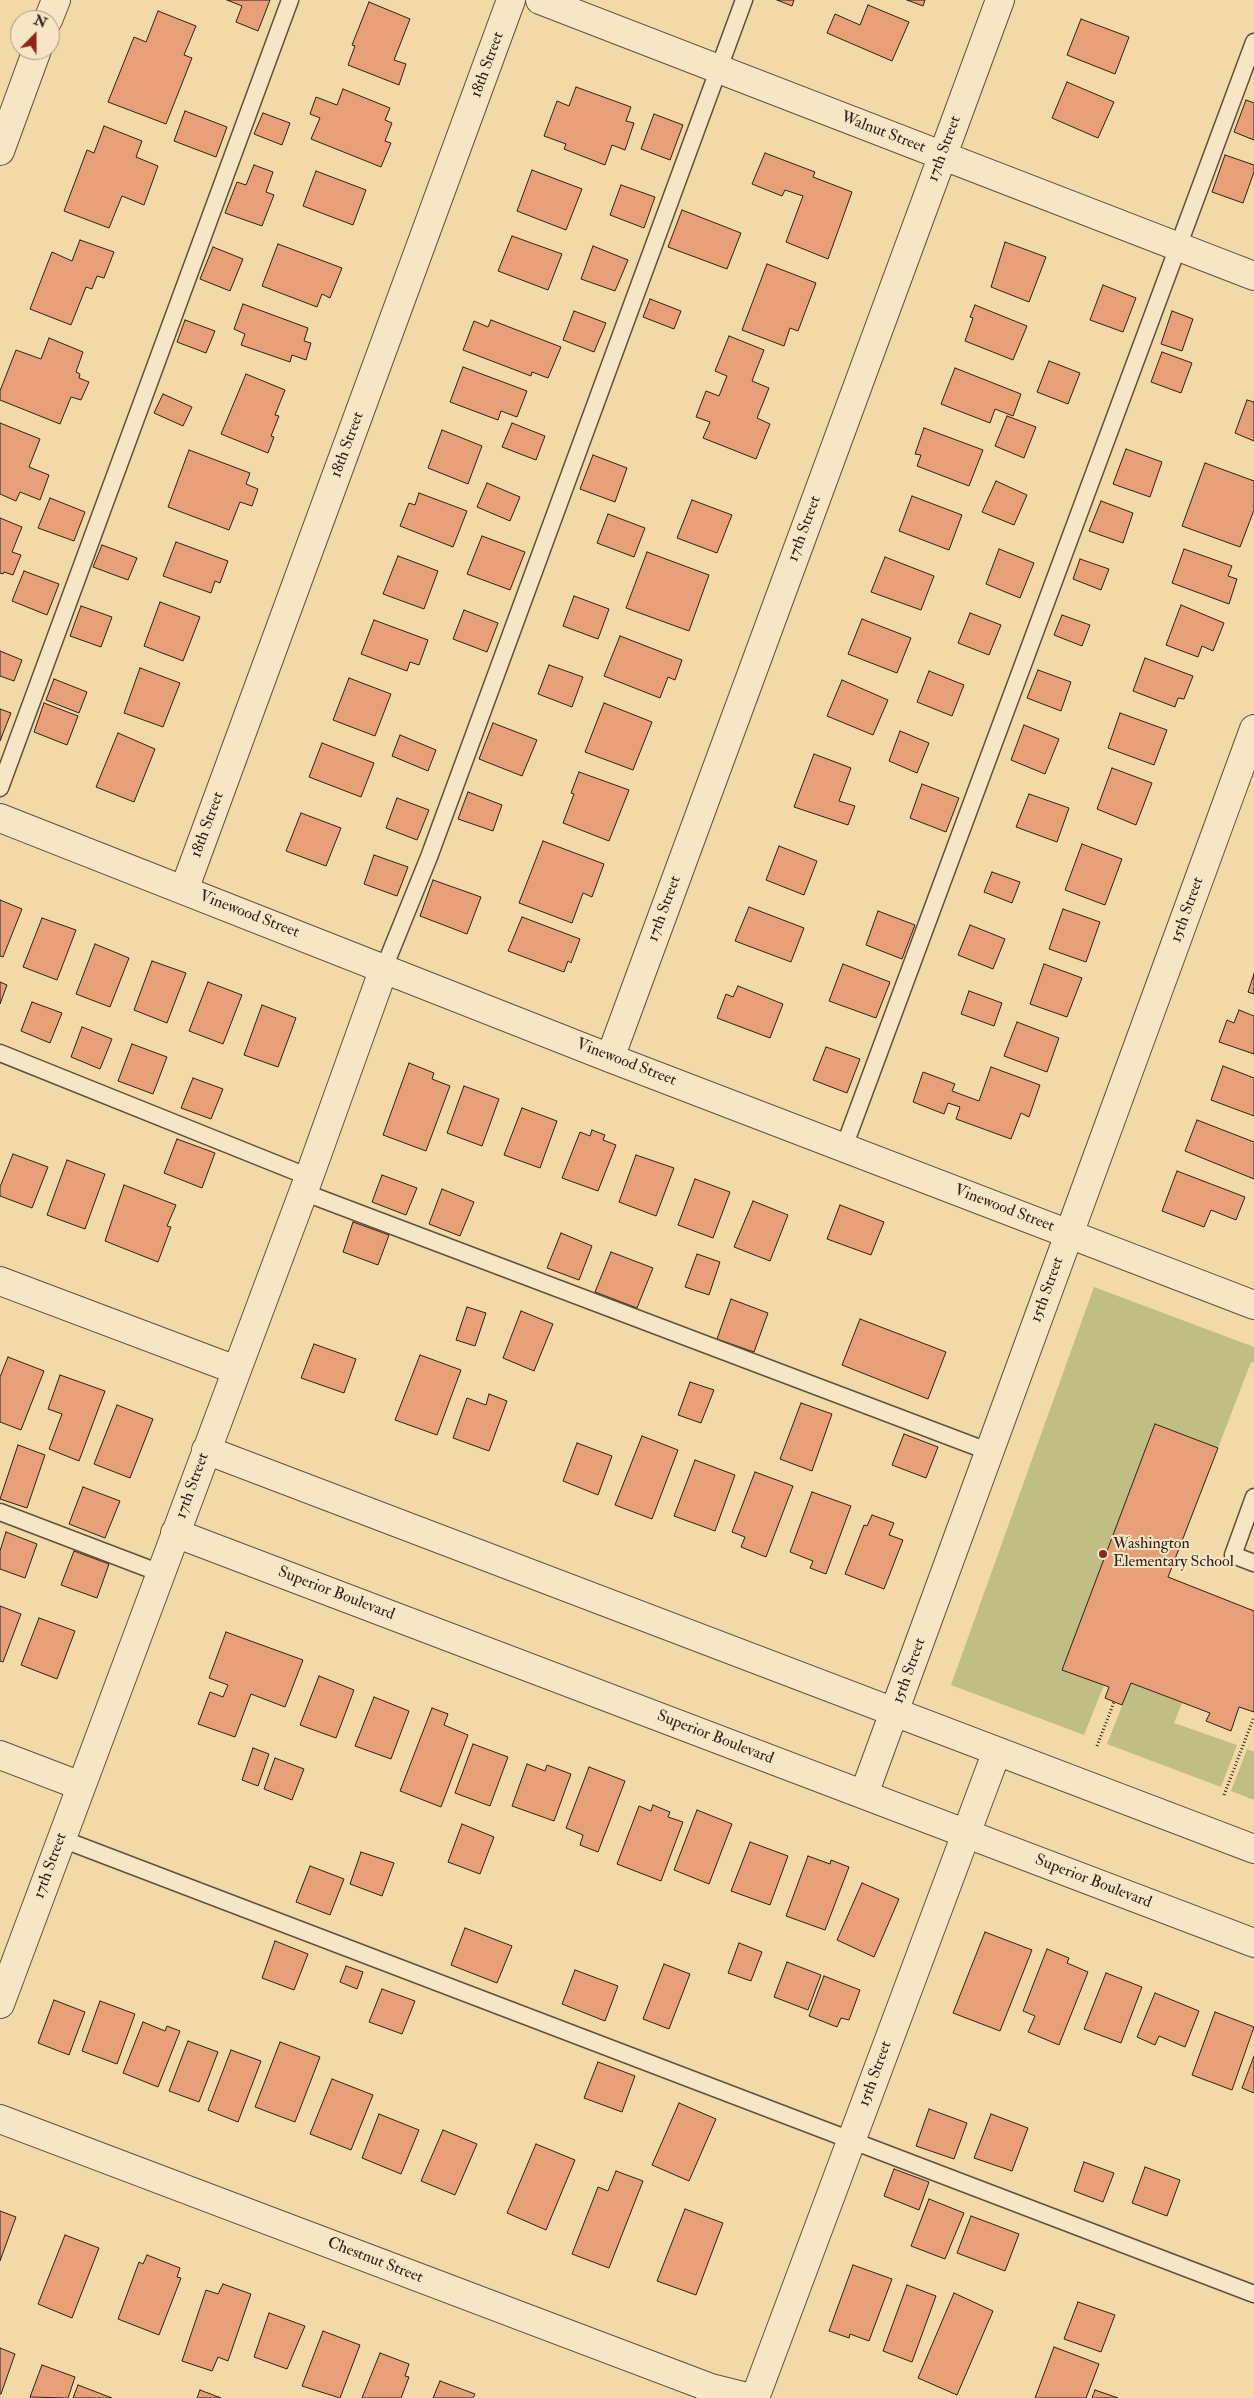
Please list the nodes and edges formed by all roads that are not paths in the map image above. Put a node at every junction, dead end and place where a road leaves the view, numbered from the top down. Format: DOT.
graph roads {
  1 [pos="290,0"];
  2 [pos="512,0"];
  3 [pos="540,0"];
  4 [pos="744,0"];
  5 [pos="1000,0"];
  6 [pos="1254,42"];
  7 [pos="33,60"];
  8 [pos="718,70"];
  9 [pos="0,151"];
  10 [pos="942,156"];
  11 [pos="1178,247"];
  12 [pos="1254,276"];
  13 [pos="1254,729"];
  14 [pos="0,788"];
  15 [pos="0,818"];
  16 [pos="184,890"];
  17 [pos="384,968"];
  18 [pos="0,1053"];
  19 [pos="610,1058"];
  20 [pos="844,1147"];
  21 [pos="306,1185"];
  22 [pos="1068,1234"];
  23 [pos="0,1281"];
  24 [pos="1254,1305"];
  25 [pos="236,1370"];
  26 [pos="206,1450"];
  27 [pos="990,1452"];
  28 [pos="1254,1497"];
  29 [pos="0,1512"];
  30 [pos="175,1533"];
  31 [pos="1254,1563"];
  32 [pos="160,1573"];
  33 [pos="895,1712"];
  34 [pos="998,1751"];
  35 [pos="0,1755"];
  36 [pos="81,1786"];
  37 [pos="864,1794"];
  38 [pos="966,1833"];
  39 [pos="62,1839"];
  40 [pos="1254,1849"];
  41 [pos="1254,1943"];
  42 [pos="2,1994"];
  43 [pos="0,2119"];
  44 [pos="851,2139"];
  45 [pos="1254,2294"];
  46 [pos="751,2398"];
  47 [pos="755,2398"];
  1 -- 14 [label="lane"];
  2 -- 16 [label="street, 18th Street"];
  3 -- 8 [label="street, Walnut Street"];
  4 -- 8 [label="lane"];
  5 -- 10 [label="street, 17th Street"];
  6 -- 11 [label="lane"];
  7 -- 9 [label="street"];
  8 -- 10 [label="street, Walnut Street"];
  8 -- 17 [label="lane"];
  10 -- 11 [label="street, Walnut Street"];
  10 -- 19 [label="street, 17th Street"];
  11 -- 12 [label="street, Walnut Street"];
  11 -- 20 [label="lane"];
  13 -- 22 [label="street, 15th Street"];
  15 -- 16 [label="street, Vinewood Street"];
  16 -- 17 [label="street, Vinewood Street"];
  17 -- 19 [label="street, Vinewood Street"];
  17 -- 21 [label="street, 17th Street"];
  18 -- 21 [label="lane"];
  19 -- 20 [label="street, Vinewood Street"];
  20 -- 22 [label="street, Vinewood Street"];
  21 -- 25 [label="street, 17th Street"];
  21 -- 27 [label="lane"];
  22 -- 24 [label="street, Vinewood Street"];
  22 -- 27 [label="street, 15th Street"];
  23 -- 25 [label="street"];
  25 -- 26 [label="street, 17th Street"];
  26 -- 30 [label="street, 17th Street"];
  26 -- 33 [label="street"];
  27 -- 33 [label="street, 15th Street"];
  28 -- 31 [label="lane"];
  29 -- 32 [label="lane"];
  30 -- 32 [label="street, 17th Street"];
  30 -- 37 [label="street, Superior Boulevard"];
  32 -- 36 [label="street, 17th Street"];
  33 -- 34 [label="street"];
  33 -- 37 [label="street, 15th Street"];
  34 -- 38 [label="street, 15th Street"];
  34 -- 40 [label="street"];
  35 -- 36 [label="street"];
  36 -- 39 [label="street, 17th Street"];
  37 -- 38 [label="street, Superior Boulevard"];
  38 -- 41 [label="street, Superior Boulevard"];
  38 -- 44 [label="street, 15th Street"];
  39 -- 42 [label="street, 17th Street"];
  39 -- 44 [label="lane"];
  43 -- 46 [label="street, Chestnut Street"];
  44 -- 45 [label="lane"];
  44 -- 47 [label="street, 15th Street"];
}
